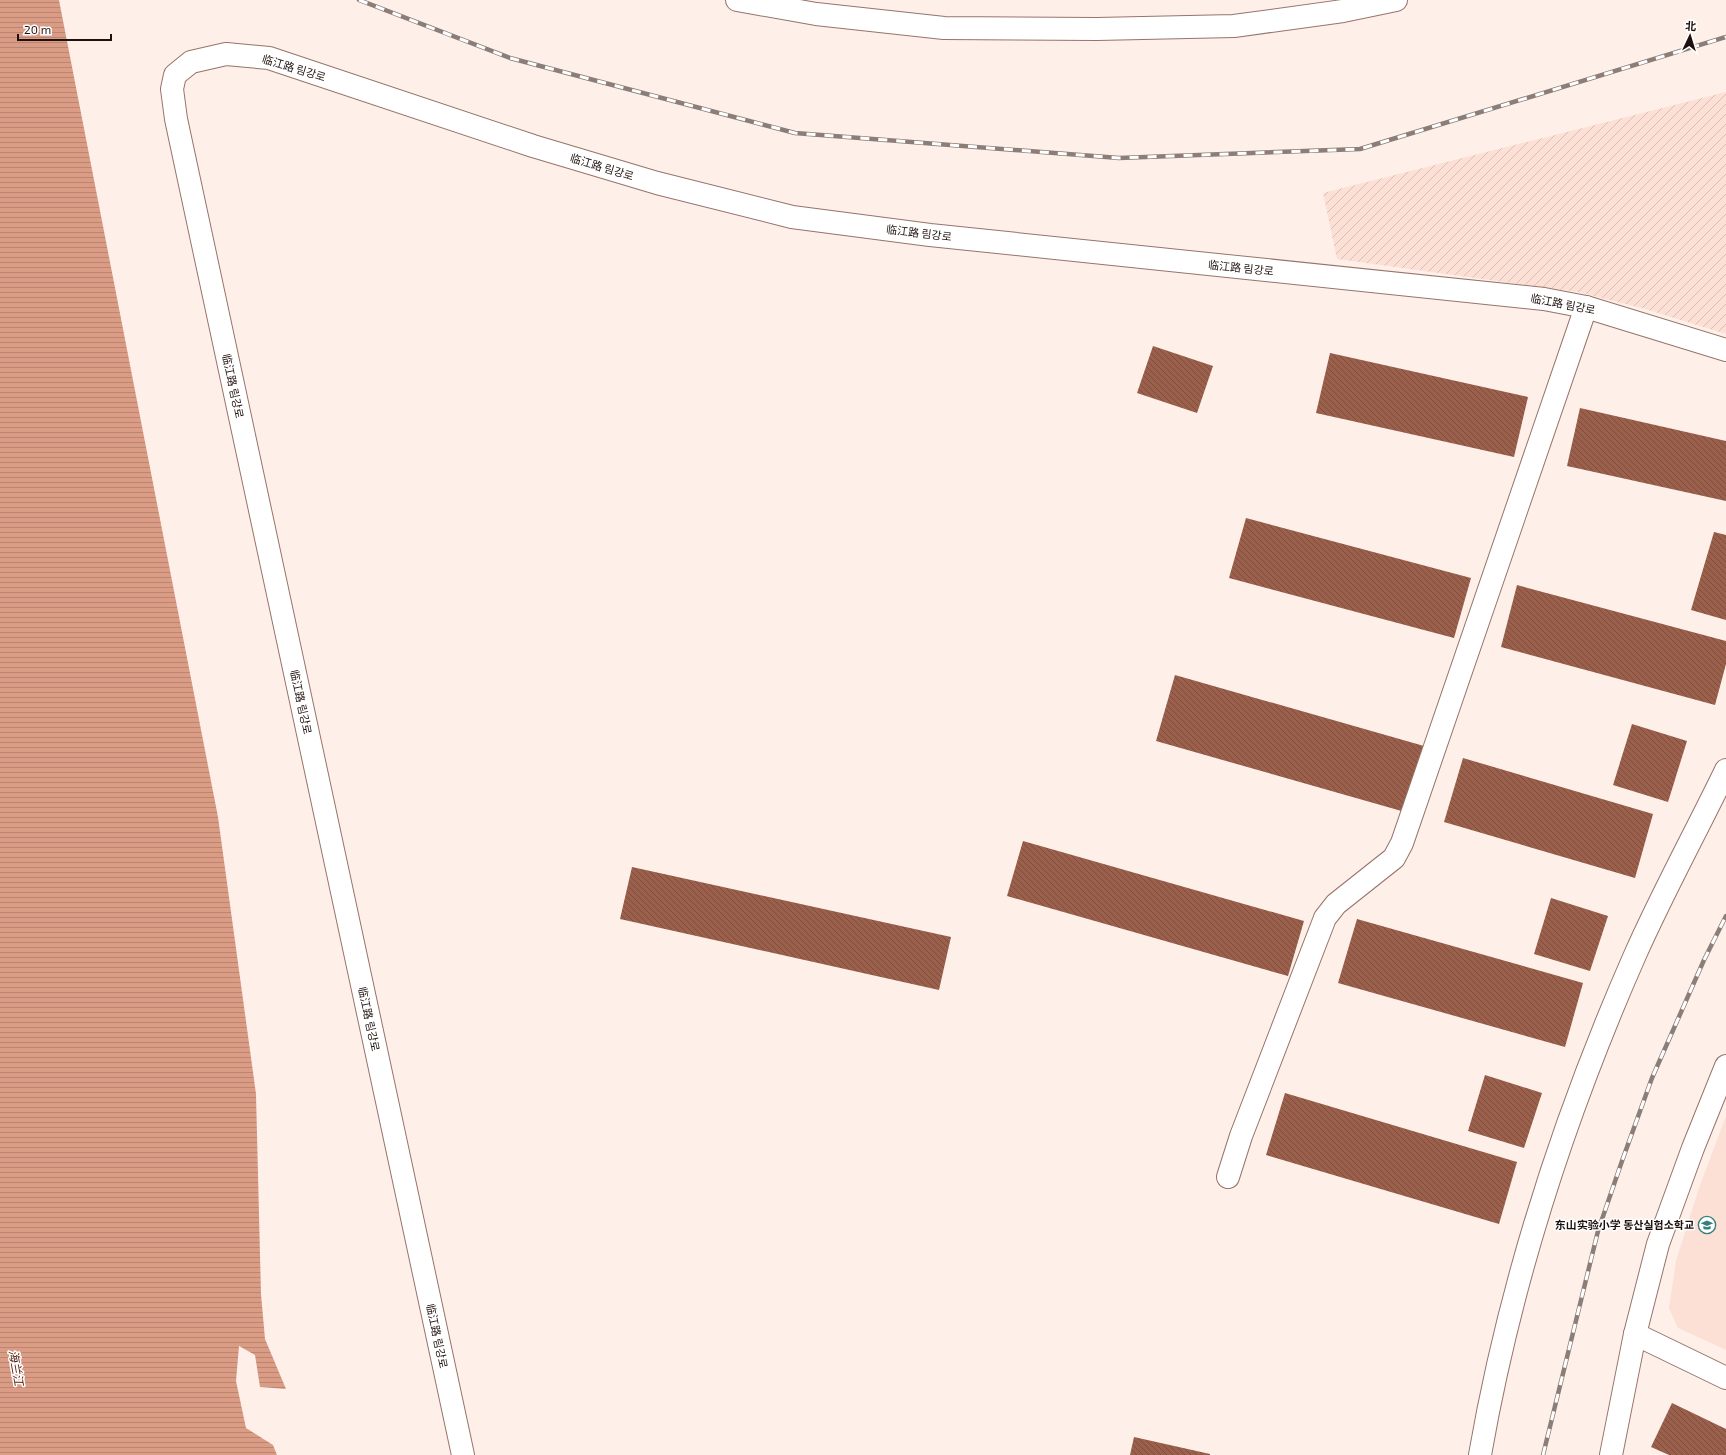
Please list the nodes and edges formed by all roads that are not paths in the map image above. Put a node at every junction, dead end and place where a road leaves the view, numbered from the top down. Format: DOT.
graph roads {
  1 [pos="737,0"];
  2 [pos="1396,0"];
  3 [pos="1586,307"];
  4 [pos="1726,350"];
  5 [pos="1726,770"];
  6 [pos="1726,1066"];
  7 [pos="1228,1177"];
  8 [pos="1635,1334"];
  9 [pos="1726,1378"];
  10 [pos="463,1455"];
  11 [pos="1480,1455"];
  12 [pos="1611,1455"];
  1 -- 2 [label="street"];
  3 -- 4 [label="street, 临江路 림강로"];
  3 -- 7 [label="street"];
  3 -- 10 [label="street, 临江路 림강로"];
  5 -- 11 [label="street"];
  6 -- 8 [label="street"];
  8 -- 9 [label="street"];
  8 -- 12 [label="street"];
}
